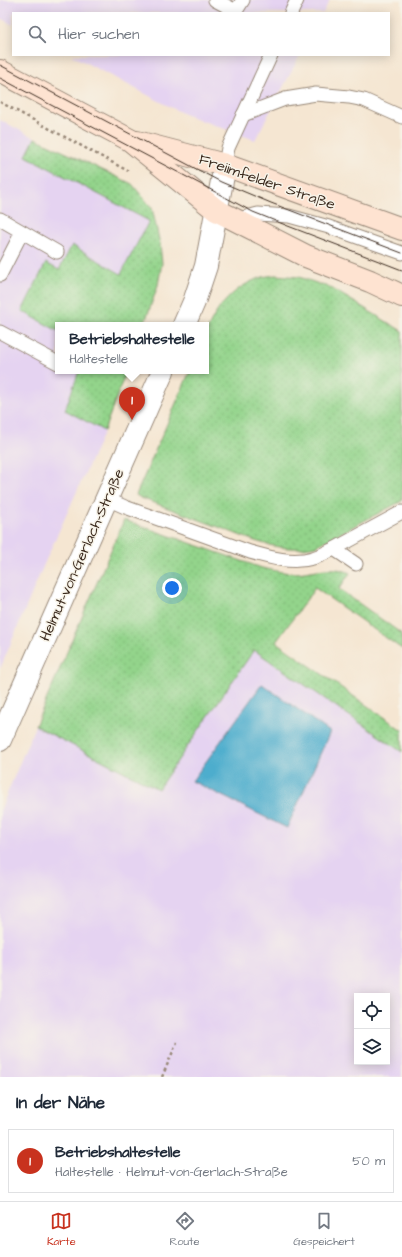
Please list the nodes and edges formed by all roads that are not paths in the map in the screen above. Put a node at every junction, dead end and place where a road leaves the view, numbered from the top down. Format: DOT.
graph roads {
  1 [pos="216,0"];
  2 [pos="243,0"];
  3 [pos="297,0"];
  4 [pos="291,12"];
  5 [pos="271,56"];
  6 [pos="0,71"];
  7 [pos="243,115"];
  8 [pos="402,117"];
  9 [pos="130,140"];
  10 [pos="225,165"];
  11 [pos="225,215"];
  12 [pos="0,219"];
  13 [pos="402,229"];
  14 [pos="22,232"];
  15 [pos="57,252"];
  16 [pos="402,253"];
  17 [pos="0,275"];
  18 [pos="402,296"];
  19 [pos="185,322"];
  20 [pos="0,332"];
  21 [pos="55,361"];
  22 [pos="162,374"];
  23 [pos="107,499"];
  24 [pos="402,512"];
  25 [pos="334,549"];
  26 [pos="356,564"];
  27 [pos="0,740"];
  1 -- 2 [label="lane"];
  3 -- 4 [label="lane"];
  5 -- 7 [label="lane"];
  6 -- 9 [label="street, Freiimfelder Straße"];
  7 -- 8 [label="lane"];
  7 -- 10 [label="lane"];
  9 -- 10 [label="street, Freiimfelder Straße"];
  9 -- 11 [label="street, Freiimfelder Straße"];
  10 -- 11 [label="street"];
  10 -- 13 [label="street, Freiimfelder Straße"];
  11 -- 16 [label="lane"];
  11 -- 18 [label="street, Freiimfelder Straße"];
  11 -- 19 [label="street"];
  12 -- 14 [label="lane"];
  14 -- 15 [label="lane"];
  14 -- 17 [label="lane"];
  20 -- 21 [label="lane"];
  22 -- 23 [label="street, Helmut-von-Gerlach-Straße"];
  23 -- 25 [label="lane"];
  23 -- 27 [label="street, Helmut-von-Gerlach-Straße"];
  24 -- 25 [label="lane"];
  25 -- 26 [label="lane"];
}
